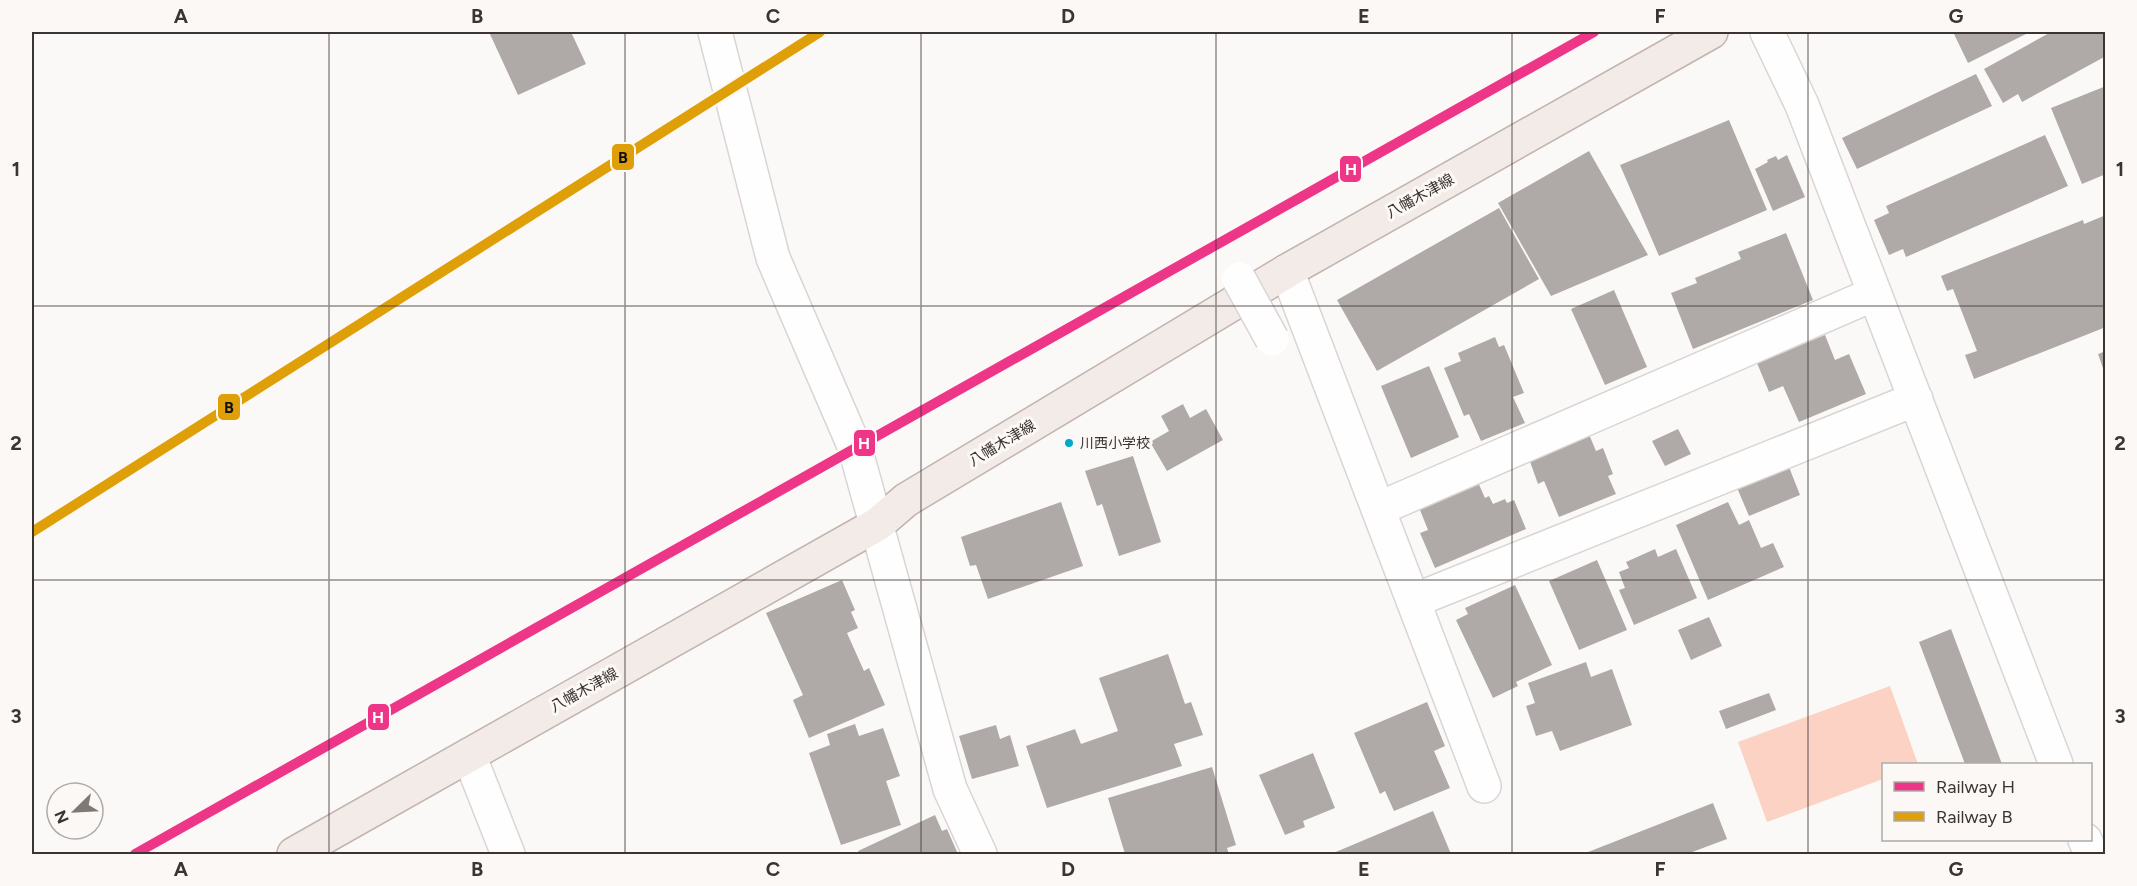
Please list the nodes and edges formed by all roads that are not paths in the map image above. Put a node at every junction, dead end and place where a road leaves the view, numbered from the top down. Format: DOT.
graph roads {
  1 [pos="715,32"];
  2 [pos="1711,32"];
  3 [pos="1767,32"];
  4 [pos="1287,271"];
  5 [pos="1239,279"];
  6 [pos="1874,294"];
  7 [pos="1272,339"];
  8 [pos="1916,399"];
  9 [pos="1378,509"];
  10 [pos="878,524"];
  11 [pos="1413,601"];
  12 [pos="470,755"];
  13 [pos="2055,763"];
  14 [pos="1484,786"];
  15 [pos="2085,841"];
  16 [pos="294,855"];
  17 [pos="508,855"];
  18 [pos="980,855"];
  19 [pos="2091,855"];
  1 -- 10 [label="street"];
  2 -- 4 [label="main road, 八幡木津線"];
  3 -- 6 [label="street"];
  4 -- 9 [label="street"];
  4 -- 10 [label="main road, 八幡木津線"];
  5 -- 7 [label="street, bridge"];
  6 -- 8 [label="street"];
  6 -- 9 [label="street"];
  8 -- 11 [label="street"];
  8 -- 13 [label="street"];
  9 -- 11 [label="street"];
  10 -- 12 [label="main road, 八幡木津線"];
  10 -- 18 [label="street"];
  11 -- 14 [label="street"];
  12 -- 16 [label="main road, 八幡木津線"];
  12 -- 17 [label="street"];
  15 -- 19 [label="street"];
}
